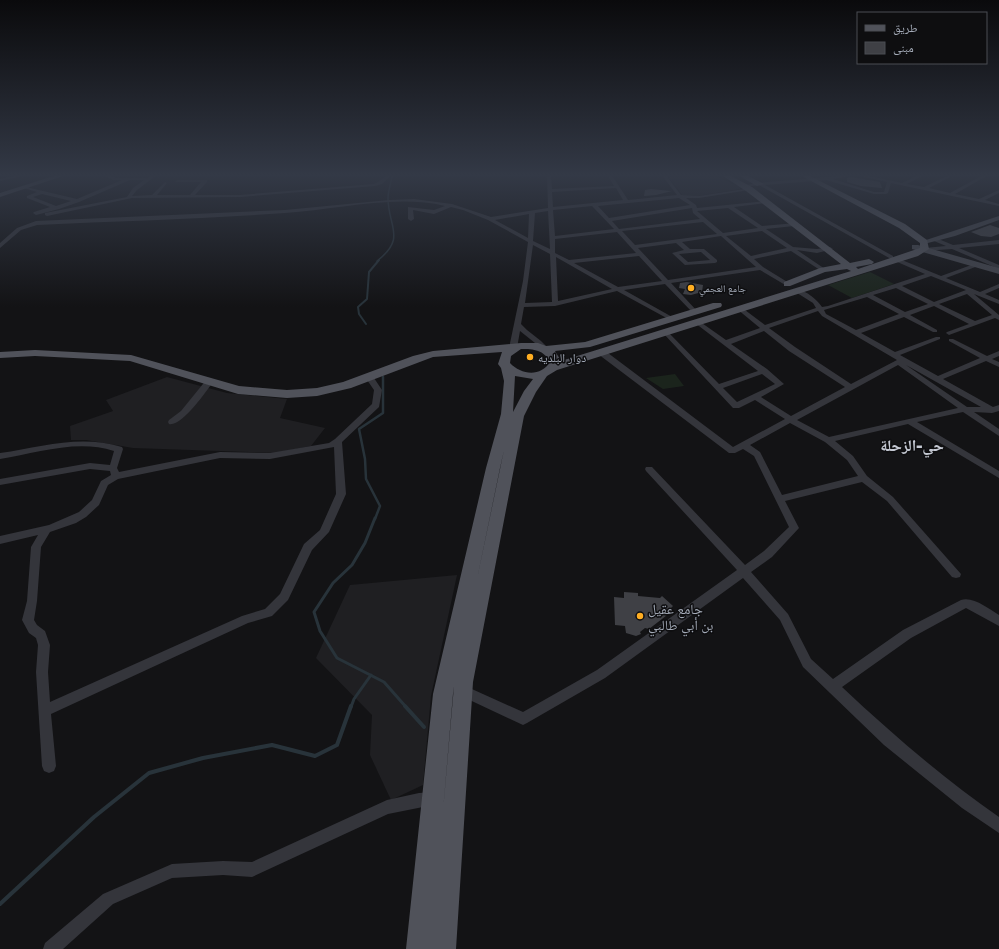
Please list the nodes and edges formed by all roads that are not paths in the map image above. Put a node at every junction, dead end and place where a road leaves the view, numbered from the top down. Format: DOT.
graph roads {
  1 [pos="137,218"];
  2 [pos="494,218"];
  3 [pos="532,218"];
  4 [pos="551,218"];
  5 [pos="620,218"];
  6 [pos="747,218"];
  7 [pos="786,218"];
  8 [pos="821,218"];
  9 [pos="887,218"];
  10 [pos="999,218"];
  11 [pos="490,219"];
  12 [pos="608,220"];
  13 [pos="704,220"];
  14 [pos="794,224"];
  15 [pos="763,229"];
  16 [pos="618,230"];
  17 [pos="910,234"];
  18 [pos="723,236"];
  19 [pos="552,238"];
  20 [pos="938,239"];
  21 [pos="677,241"];
  22 [pos="532,242"];
  23 [pos="999,242"];
  24 [pos="0,246"];
  25 [pos="634,247"];
  26 [pos="921,247"];
  27 [pos="954,247"];
  28 [pos="791,248"];
  29 [pos="830,249"];
  30 [pos="689,252"];
  31 [pos="554,254"];
  32 [pos="640,254"];
  33 [pos="750,258"];
  34 [pos="894,259"];
  35 [pos="568,262"];
  36 [pos="701,263"];
  37 [pos="849,264"];
  38 [pos="976,265"];
  39 [pos="999,267"];
  40 [pos="761,268"];
  41 [pos="819,271"];
  42 [pos="999,271"];
  43 [pos="855,273"];
  44 [pos="714,274"];
  45 [pos="931,274"];
  46 [pos="838,278"];
  47 [pos="941,278"];
  48 [pos="666,281"];
  49 [pos="787,284"];
  50 [pos="897,286"];
  51 [pos="999,286"];
  52 [pos="618,289"];
  53 [pos="796,290"];
  54 [pos="968,290"];
  55 [pos="980,294"];
  56 [pos="868,295"];
  57 [pos="989,297"];
  58 [pos="999,302"];
  59 [pos="554,304"];
  60 [pos="934,304"];
  61 [pos="523,305"];
  62 [pos="716,306"];
  63 [pos="999,306"];
  64 [pos="739,308"];
  65 [pos="819,309"];
  66 [pos="904,315"];
  67 [pos="696,317"];
  68 [pos="712,317"];
  69 [pos="998,317"];
  70 [pos="672,320"];
  71 [pos="975,324"];
  72 [pos="518,325"];
  73 [pos="764,328"];
  74 [pos="665,332"];
  75 [pos="854,333"];
  76 [pos="937,334"];
  77 [pos="950,336"];
  78 [pos="726,343"];
  79 [pos="514,348"];
  80 [pos="546,349"];
  81 [pos="468,352"];
  82 [pos="601,352"];
  83 [pos="999,353"];
  84 [pos="0,355"];
  85 [pos="987,358"];
  86 [pos="897,359"];
  87 [pos="505,364"];
  88 [pos="999,365"];
  89 [pos="554,367"];
  90 [pos="764,372"];
  91 [pos="543,374"];
  92 [pos="369,377"];
  93 [pos="937,380"];
  94 [pos="210,381"];
  95 [pos="718,387"];
  96 [pos="850,387"];
  97 [pos="755,396"];
  98 [pos="964,409"];
  99 [pos="995,409"];
  100 [pos="791,420"];
  101 [pos="909,421"];
  102 [pos="172,422"];
  103 [pos="999,433"];
  104 [pos="828,440"];
  105 [pos="338,441"];
  106 [pos="744,445"];
  107 [pos="0,456"];
  108 [pos="649,469"];
  109 [pos="115,472"];
  110 [pos="999,475"];
  111 [pos="864,478"];
  112 [pos="0,482"];
  113 [pos="780,499"];
  114 [pos="47,528"];
  115 [pos="0,540"];
  116 [pos="744,571"];
  117 [pos="956,574"];
  118 [pos="999,621"];
  119 [pos="832,687"];
  120 [pos="463,691"];
  121 [pos="45,711"];
  122 [pos="49,766"];
  123 [pos="433,799"];
  124 [pos="999,826"];
  125 [pos="51,949"];
  126 [pos="419,949"];
  127 [pos="443,949"];
  1 -- 24 [label="street"];
  2 -- 11 [label="street"];
  3 -- 22 [label="street"];
  4 -- 19 [label="street"];
  5 -- 12 [label="street"];
  6 -- 15 [label="street"];
  7 -- 14 [label="main road"];
  8 -- 34 [label="street"];
  9 -- 17 [label="main road"];
  10 -- 20 [label="street"];
  11 -- 22 [label="street"];
  12 -- 16 [label="street"];
  13 -- 16 [label="street"];
  13 -- 18 [label="street"];
  14 -- 15 [label="street"];
  14 -- 29 [label="main road"];
  15 -- 18 [label="street"];
  15 -- 28 [label="street"];
  16 -- 19 [label="street"];
  16 -- 25 [label="street"];
  17 -- 20 [label="street"];
  17 -- 26 [label="main road"];
  18 -- 21 [label="street"];
  18 -- 33 [label="street"];
  19 -- 31 [label="street"];
  20 -- 26 [label="street"];
  20 -- 27 [label="street"];
  21 -- 25 [label="street"];
  21 -- 30 [label="street"];
  22 -- 31 [label="street"];
  22 -- 61 [label="street"];
  23 -- 27 [label="street"];
  25 -- 32 [label="street"];
  26 -- 27 [label="street"];
  26 -- 34 [label="main road"];
  26 -- 38 [label="street"];
  27 -- 39 [label="street"];
  28 -- 29 [label="street"];
  28 -- 33 [label="street"];
  28 -- 41 [label="street"];
  29 -- 37 [label="main road"];
  30 -- 36 [label="street"];
  30 -- 36 [label="street"];
  31 -- 35 [label="street"];
  31 -- 59 [label="street"];
  32 -- 35 [label="street"];
  32 -- 48 [label="street"];
  33 -- 40 [label="street"];
  34 -- 37 [label="main road"];
  34 -- 43 [label="main road"];
  34 -- 45 [label="street"];
  35 -- 52 [label="street"];
  36 -- 44 [label="street"];
  37 -- 41 [label="main road"];
  37 -- 43 [label="main road"];
  38 -- 42 [label="street"];
  38 -- 47 [label="street"];
  40 -- 44 [label="street"];
  40 -- 49 [label="street"];
  41 -- 46 [label="main road"];
  41 -- 49 [label="main road"];
  43 -- 46 [label="main road"];
  44 -- 48 [label="street"];
  45 -- 47 [label="street"];
  45 -- 50 [label="street"];
  46 -- 53 [label="main road"];
  47 -- 54 [label="street"];
  48 -- 52 [label="street"];
  48 -- 67 [label="street"];
  49 -- 62 [label="main road"];
  50 -- 56 [label="street"];
  50 -- 60 [label="street"];
  51 -- 55 [label="street"];
  52 -- 59 [label="street"];
  52 -- 70 [label="street"];
  53 -- 64 [label="main road"];
  53 -- 65 [label="street"];
  54 -- 55 [label="street"];
  54 -- 60 [label="street"];
  54 -- 69 [label="street"];
  55 -- 57 [label="street"];
  56 -- 65 [label="street"];
  56 -- 66 [label="street"];
  57 -- 58 [label="street"];
  57 -- 63 [label="street"];
  59 -- 61 [label="street"];
  60 -- 66 [label="street"];
  60 -- 71 [label="street"];
  61 -- 72 [label="street"];
  62 -- 67 [label="main road"];
  62 -- 68 [label="main road"];
  64 -- 68 [label="main road"];
  64 -- 73 [label="street"];
  65 -- 73 [label="street"];
  65 -- 75 [label="street"];
  66 -- 75 [label="street"];
  66 -- 76 [label="street"];
  67 -- 68 [label="main road"];
  67 -- 70 [label="main road"];
  67 -- 74 [label="main road"];
  67 -- 78 [label="street"];
  69 -- 71 [label="street"];
  70 -- 80 [label="main road"];
  71 -- 77 [label="street"];
  72 -- 79 [label="street"];
  72 -- 80 [label="street"];
  73 -- 78 [label="street"];
  73 -- 96 [label="street"];
  74 -- 82 [label="main road"];
  74 -- 95 [label="street"];
  75 -- 86 [label="street"];
  76 -- 77 [label="street"];
  76 -- 86 [label="street"];
  77 -- 85 [label="street"];
  78 -- 90 [label="street"];
  79 -- 80 [label="main road"];
  79 -- 81 [label="main road"];
  79 -- 87 [label="main road"];
  80 -- 89 [label="main road"];
  81 -- 87 [label="main road"];
  81 -- 92 [label="main road"];
  82 -- 89 [label="main road"];
  82 -- 106 [label="street"];
  83 -- 85 [label="street"];
  84 -- 94 [label="main road"];
  85 -- 88 [label="street"];
  85 -- 93 [label="street"];
  86 -- 93 [label="street"];
  86 -- 96 [label="street"];
  86 -- 98 [label="street"];
  87 -- 91 [label="main road"];
  87 -- 123 [label="main road"];
  89 -- 91 [label="main road"];
  90 -- 95 [label="street"];
  90 -- 97 [label="street"];
  91 -- 120 [label="main road"];
  92 -- 94 [label="main road"];
  92 -- 105 [label="street"];
  93 -- 99 [label="street"];
  94 -- 102 [label="street"];
  95 -- 97 [label="street"];
  96 -- 100 [label="street"];
  97 -- 100 [label="street"];
  98 -- 99 [label="street"];
  98 -- 101 [label="street"];
  98 -- 103 [label="street"];
  100 -- 104 [label="street"];
  100 -- 106 [label="street"];
  101 -- 104 [label="street"];
  101 -- 110 [label="street"];
  104 -- 111 [label="street"];
  105 -- 109 [label="street"];
  105 -- 121 [label="street"];
  106 -- 113 [label="street"];
  107 -- 109 [label="street"];
  108 -- 116 [label="street"];
  109 -- 112 [label="street"];
  109 -- 114 [label="street"];
  111 -- 113 [label="street"];
  111 -- 117 [label="street"];
  113 -- 116 [label="street"];
  114 -- 115 [label="street"];
  114 -- 121 [label="street"];
  116 -- 119 [label="street"];
  116 -- 120 [label="street"];
  118 -- 119 [label="street"];
  119 -- 124 [label="street"];
  120 -- 127 [label="main road"];
  121 -- 122 [label="street"];
  123 -- 125 [label="street"];
  123 -- 126 [label="main road"];
}
